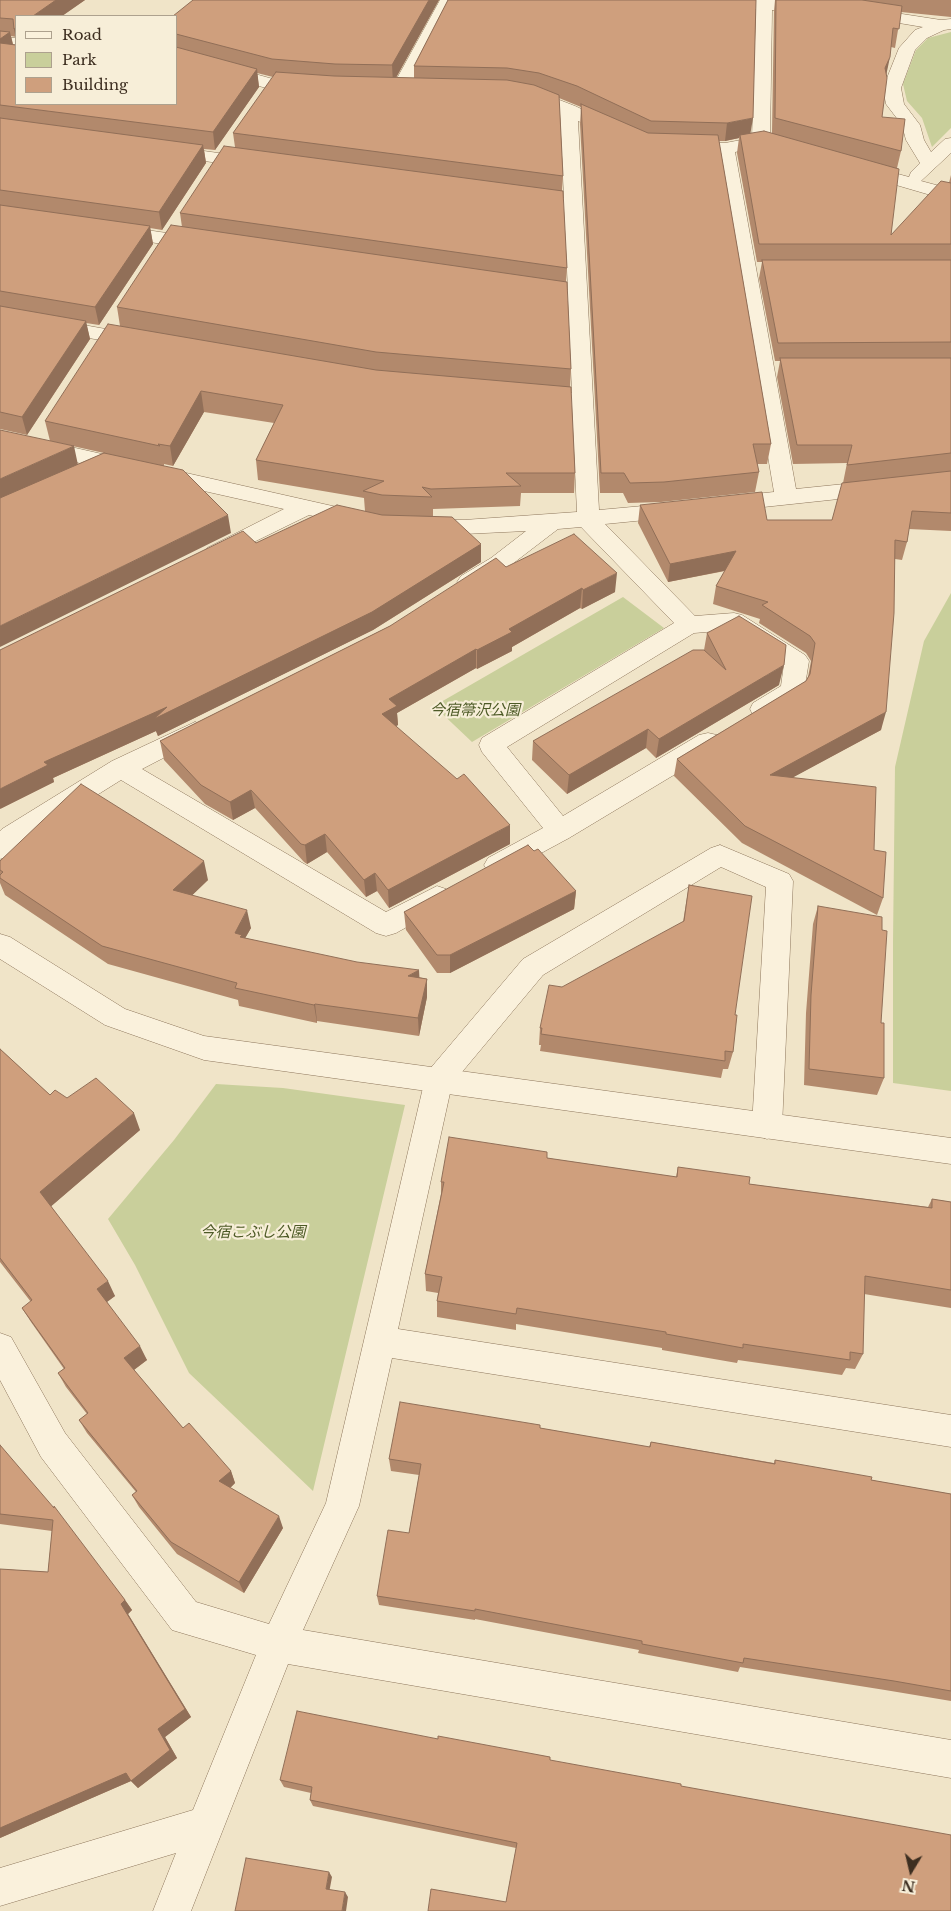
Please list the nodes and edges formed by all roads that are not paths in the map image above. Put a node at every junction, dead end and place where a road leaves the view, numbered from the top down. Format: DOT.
graph roads {
  1 [pos="448,0"];
  2 [pos="764,4"];
  3 [pos="704,5"];
  4 [pos="823,9"];
  5 [pos="843,10"];
  6 [pos="946,25"];
  7 [pos="0,42"];
  8 [pos="15,42"];
  9 [pos="178,58"];
  10 [pos="272,84"];
  11 [pos="322,88"];
  12 [pos="381,90"];
  13 [pos="399,91"];
  14 [pos="418,91"];
  15 [pos="507,93"];
  16 [pos="261,101"];
  17 [pos="569,110"];
  18 [pos="629,138"];
  19 [pos="233,142"];
  20 [pos="761,142"];
  21 [pos="951,143"];
  22 [pos="666,147"];
  23 [pos="724,148"];
  24 [pos="154,149"];
  25 [pos="789,150"];
  26 [pos="221,158"];
  27 [pos="845,164"];
  28 [pos="930,164"];
  29 [pos="270,165"];
  30 [pos="211,174"];
  31 [pos="910,182"];
  32 [pos="951,195"];
  33 [pos="514,197"];
  34 [pos="573,205"];
  35 [pos="179,223"];
  36 [pos="94,228"];
  37 [pos="217,246"];
  38 [pos="164,248"];
  39 [pos="509,287"];
  40 [pos="577,297"];
  41 [pos="0,316"];
  42 [pos="155,344"];
  43 [pos="514,394"];
  44 [pos="582,400"];
  45 [pos="0,438"];
  46 [pos="106,462"];
  47 [pos="80,474"];
  48 [pos="951,480"];
  49 [pos="786,497"];
  50 [pos="305,508"];
  51 [pos="588,520"];
  52 [pos="552,522"];
  53 [pos="192,564"];
  54 [pos="449,595"];
  55 [pos="689,625"];
  56 [pos="217,720"];
  57 [pos="121,768"];
  58 [pos="560,831"];
  59 [pos="0,849"];
  60 [pos="0,945"];
  61 [pos="440,1079"];
  62 [pos="767,1126"];
  63 [pos="951,1151"];
  64 [pos="380,1341"];
  65 [pos="0,1348"];
  66 [pos="951,1431"];
  67 [pos="278,1644"];
  68 [pos="951,1759"];
  69 [pos="206,1825"];
  70 [pos="0,1887"];
  71 [pos="172,1911"];
  1 -- 13 [label="street"];
  2 -- 3 [label="street"];
  2 -- 4 [label="street"];
  2 -- 20 [label="street"];
  5 -- 6 [label="street"];
  6 -- 28 [label="street"];
  7 -- 8 [label="street"];
  9 -- 10 [label="street"];
  10 -- 11 [label="street"];
  10 -- 16 [label="street"];
  12 -- 13 [label="street"];
  13 -- 14 [label="street"];
  15 -- 17 [label="street"];
  17 -- 18 [label="street"];
  17 -- 34 [label="street"];
  19 -- 26 [label="street"];
  20 -- 23 [label="street"];
  20 -- 25 [label="street"];
  21 -- 28 [label="street"];
  22 -- 23 [label="street"];
  23 -- 49 [label="street"];
  24 -- 26 [label="street"];
  26 -- 29 [label="street"];
  26 -- 30 [label="street"];
  27 -- 31 [label="street"];
  28 -- 31 [label="street"];
  31 -- 32 [label="street"];
  33 -- 34 [label="street"];
  34 -- 40 [label="street"];
  35 -- 38 [label="street"];
  36 -- 38 [label="street"];
  37 -- 38 [label="street"];
  39 -- 40 [label="street"];
  40 -- 44 [label="street"];
  41 -- 42 [label="street"];
  43 -- 44 [label="street"];
  44 -- 51 [label="street"];
  45 -- 46 [label="street"];
  46 -- 47 [label="street"];
  46 -- 50 [label="street"];
  48 -- 49 [label="street"];
  49 -- 51 [label="street"];
  50 -- 52 [label="street"];
  50 -- 53 [label="street"];
  51 -- 52 [label="street"];
  51 -- 55 [label="street"];
  52 -- 54 [label="street"];
  55 -- 58 [label="street"];
  55 -- 58 [label="street"];
  56 -- 57 [label="street"];
  57 -- 58 [label="street"];
  57 -- 59 [label="street"];
  60 -- 61 [label="street"];
  61 -- 62 [label="street"];
  61 -- 62 [label="street"];
  61 -- 64 [label="street"];
  62 -- 63 [label="street"];
  64 -- 66 [label="street"];
  64 -- 67 [label="street"];
  65 -- 67 [label="street"];
  67 -- 68 [label="street"];
  67 -- 69 [label="street"];
  69 -- 70 [label="street"];
  69 -- 71 [label="street"];
}
